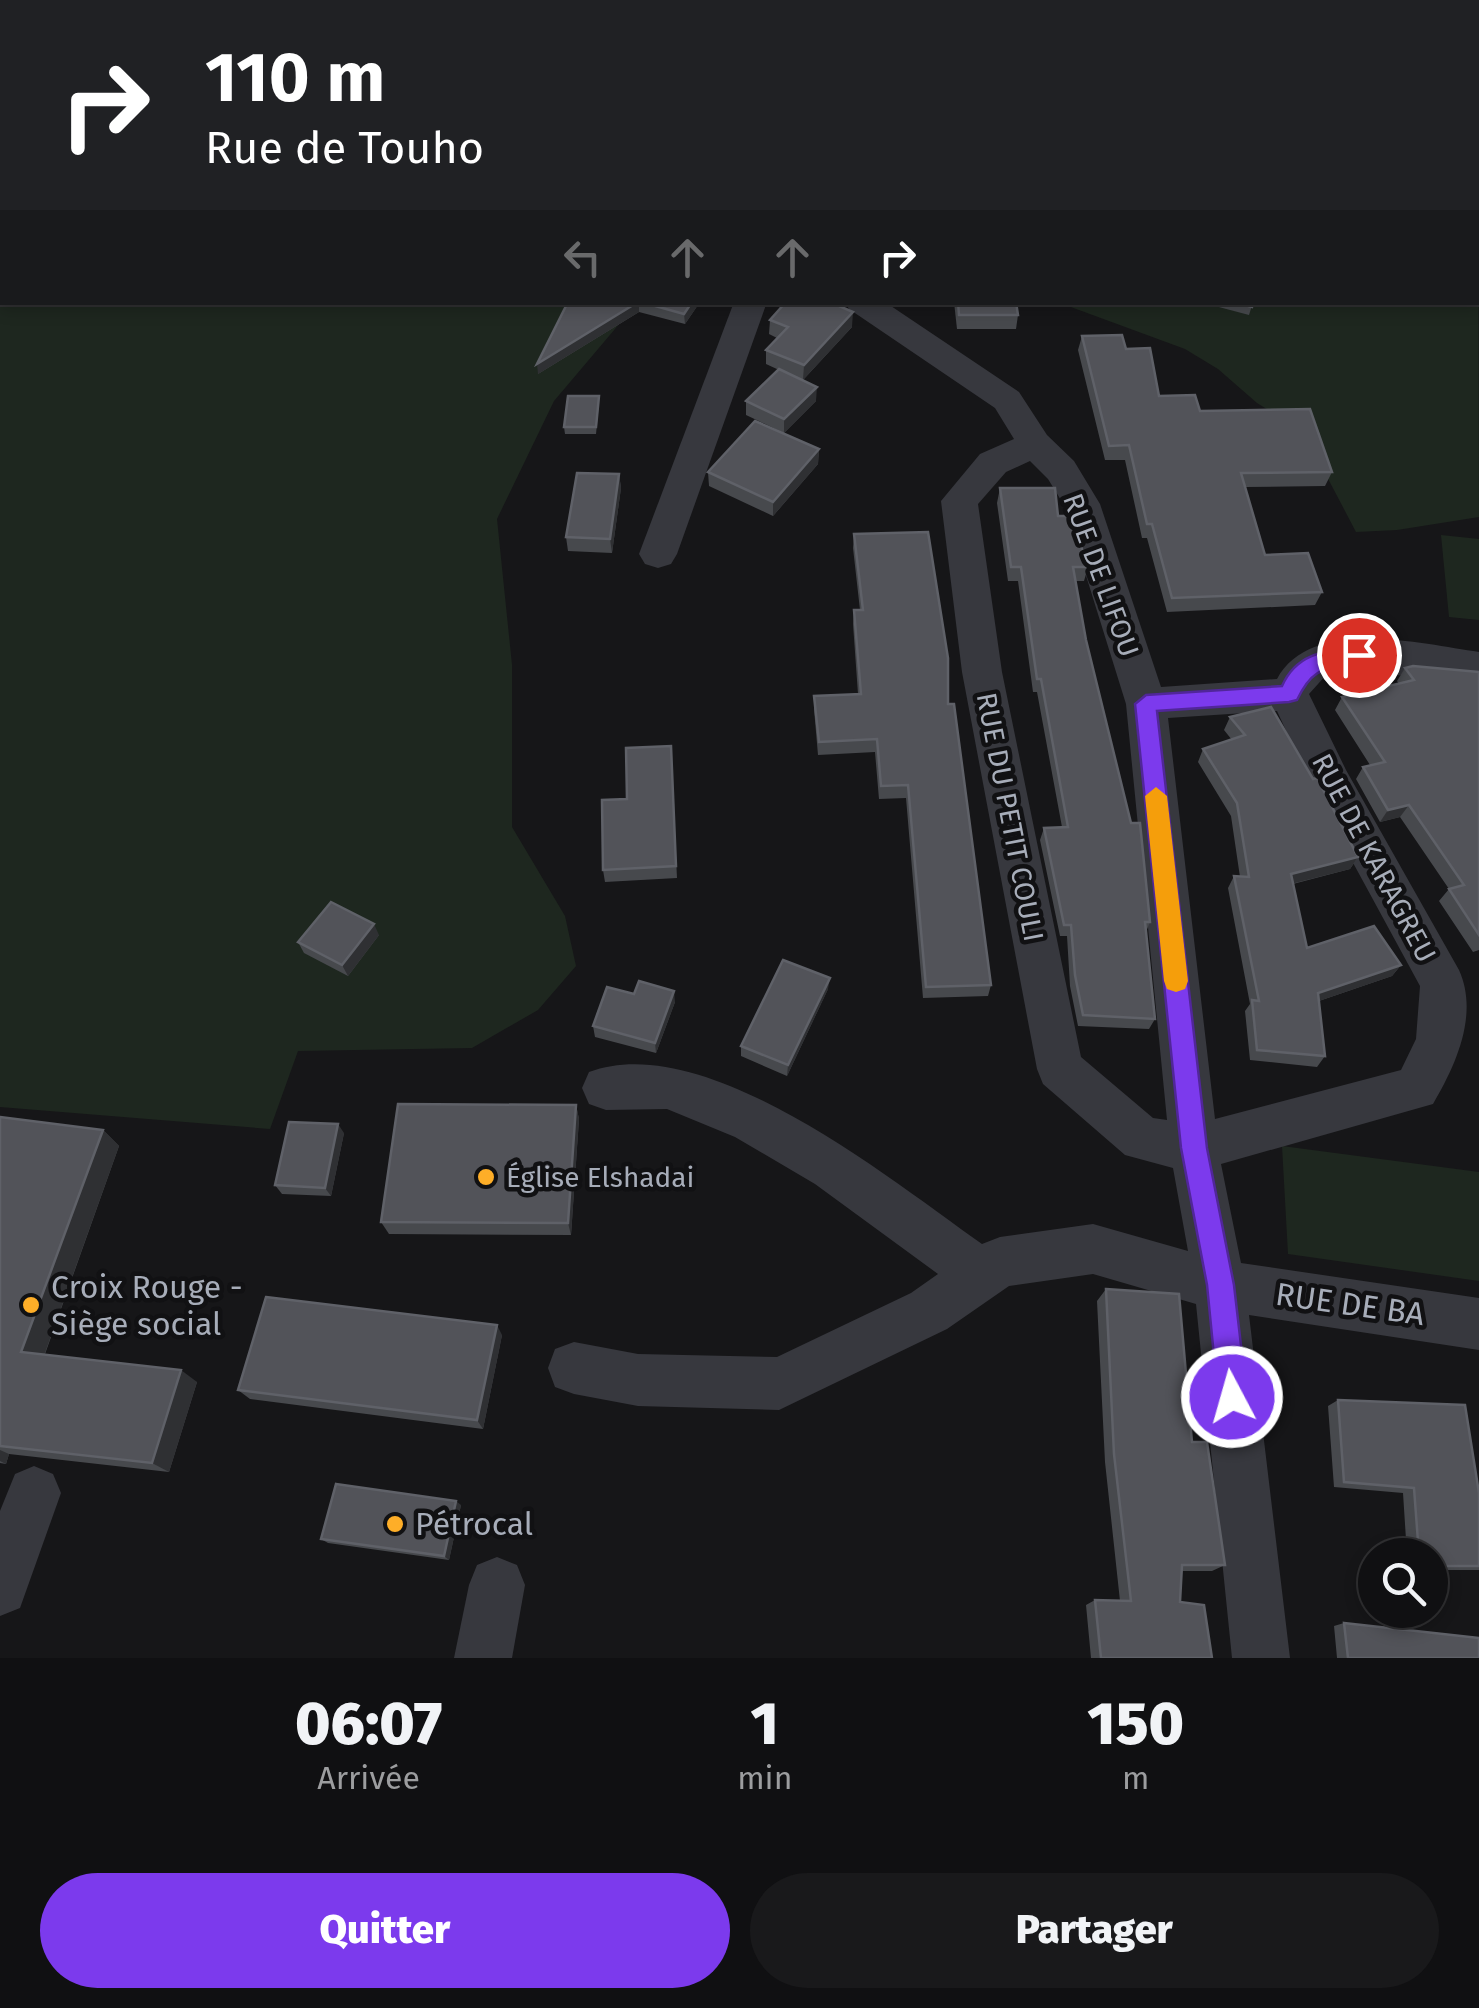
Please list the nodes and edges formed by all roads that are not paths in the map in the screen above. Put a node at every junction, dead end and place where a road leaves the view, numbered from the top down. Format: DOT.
graph roads {
  1 [pos="750,305"];
  2 [pos="865,305"];
  3 [pos="1035,444"];
  4 [pos="658,554"];
  5 [pos="1479,667"];
  6 [pos="1289,694"];
  7 [pos="1146,704"];
  8 [pos="606,1088"];
  9 [pos="1194,1148"];
  10 [pos="982,1275"];
  11 [pos="1220,1285"];
  12 [pos="1479,1324"];
  13 [pos="574,1368"];
  14 [pos="34,1492"];
  15 [pos="496,1585"];
  16 [pos="0,1588"];
  17 [pos="483,1658"];
  18 [pos="1261,1658"];
  1 -- 4 [label="street"];
  2 -- 3 [label="street, RUE DE LIFOU"];
  3 -- 7 [label="street, RUE DE LIFOU"];
  3 -- 9 [label="street, RUE DU PETIT COULI"];
  5 -- 6 [label="street"];
  6 -- 7 [label="street"];
  6 -- 9 [label="street, RUE DE KARAGREU"];
  7 -- 9 [label="street, RUE DE LIFOU"];
  8 -- 10 [label="street"];
  9 -- 11 [label="street, RUE DE LIFOU"];
  10 -- 11 [label="street, RUE DE BA"];
  10 -- 13 [label="street, RUE DE BA"];
  11 -- 12 [label="street, RUE DE BA"];
  11 -- 18 [label="street, RUE DE LIFOU"];
  14 -- 16 [label="street"];
  15 -- 17 [label="street"];
}
